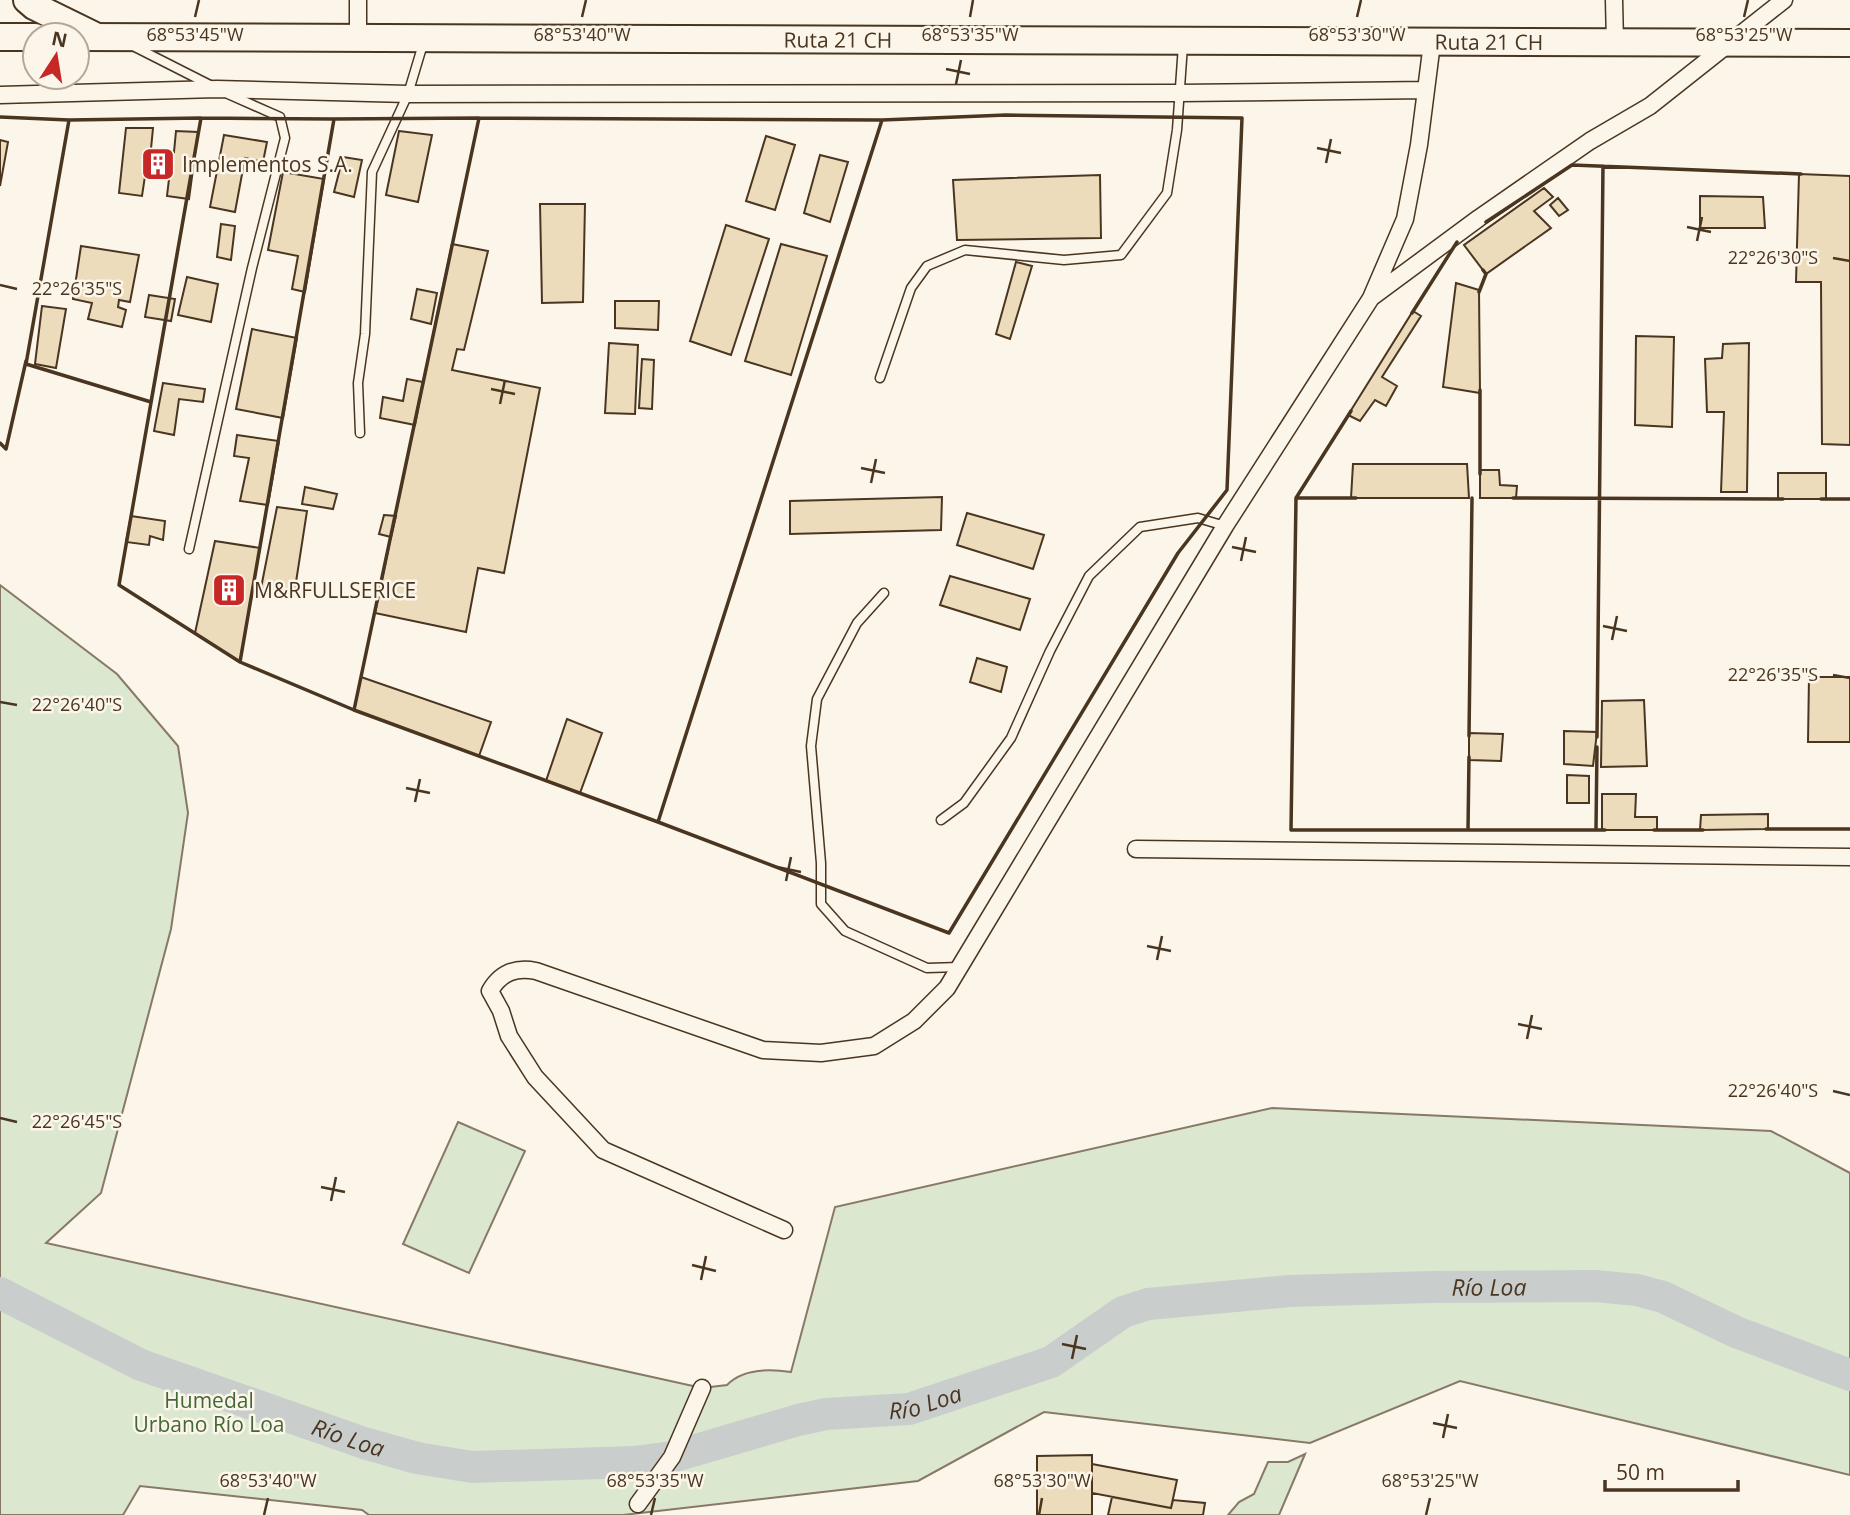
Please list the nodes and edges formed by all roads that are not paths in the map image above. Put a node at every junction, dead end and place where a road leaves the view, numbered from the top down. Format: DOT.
graph roads {
  1 [pos="27,0"];
  2 [pos="358,0"];
  3 [pos="1615,0"];
  4 [pos="1784,0"];
  5 [pos="0,37"];
  6 [pos="21,37"];
  7 [pos="97,37"];
  8 [pos="358,38"];
  9 [pos="424,39"];
  10 [pos="1183,42"];
  11 [pos="1432,43"];
  12 [pos="1615,43"];
  13 [pos="1730,43"];
  14 [pos="1850,43"];
  15 [pos="217,89"];
  16 [pos="1426,90"];
  17 [pos="1180,93"];
  18 [pos="408,94"];
  19 [pos="0,95"];
  20 [pos="1371,298"];
  21 [pos="880,378"];
  22 [pos="360,433"];
  23 [pos="1225,526"];
  24 [pos="189,549"];
  25 [pos="884,593"];
  26 [pos="941,820"];
  27 [pos="1136,849"];
  28 [pos="1850,857"];
  29 [pos="960,967"];
  30 [pos="784,1230"];
  31 [pos="702,1388"];
  32 [pos="638,1504"];
  1 -- 7 [label="highway"];
  2 -- 8 [label="street"];
  3 -- 12 [label="street"];
  4 -- 13 [label="street"];
  5 -- 6 [label="highway"];
  7 -- 8 [label="highway, Ruta 21 CH"];
  7 -- 15 [label="lane"];
  8 -- 9 [label="highway, Ruta 21 CH"];
  9 -- 10 [label="highway, Ruta 21 CH"];
  9 -- 18 [label="lane"];
  10 -- 11 [label="highway, Ruta 21 CH"];
  10 -- 17 [label="lane"];
  11 -- 12 [label="highway, Ruta 21 CH"];
  11 -- 16 [label="street"];
  12 -- 13 [label="highway, Ruta 21 CH"];
  13 -- 14 [label="highway, Ruta 21 CH"];
  13 -- 20 [label="street"];
  15 -- 18 [label="street"];
  15 -- 19 [label="street"];
  15 -- 24 [label="lane"];
  16 -- 17 [label="street"];
  16 -- 20 [label="street"];
  17 -- 18 [label="street"];
  17 -- 21 [label="lane"];
  18 -- 22 [label="lane"];
  20 -- 23 [label="street"];
  23 -- 26 [label="lane"];
  23 -- 29 [label="street"];
  25 -- 29 [label="lane"];
  27 -- 28 [label="street"];
  29 -- 30 [label="street"];
  31 -- 32 [label="street"];
}
